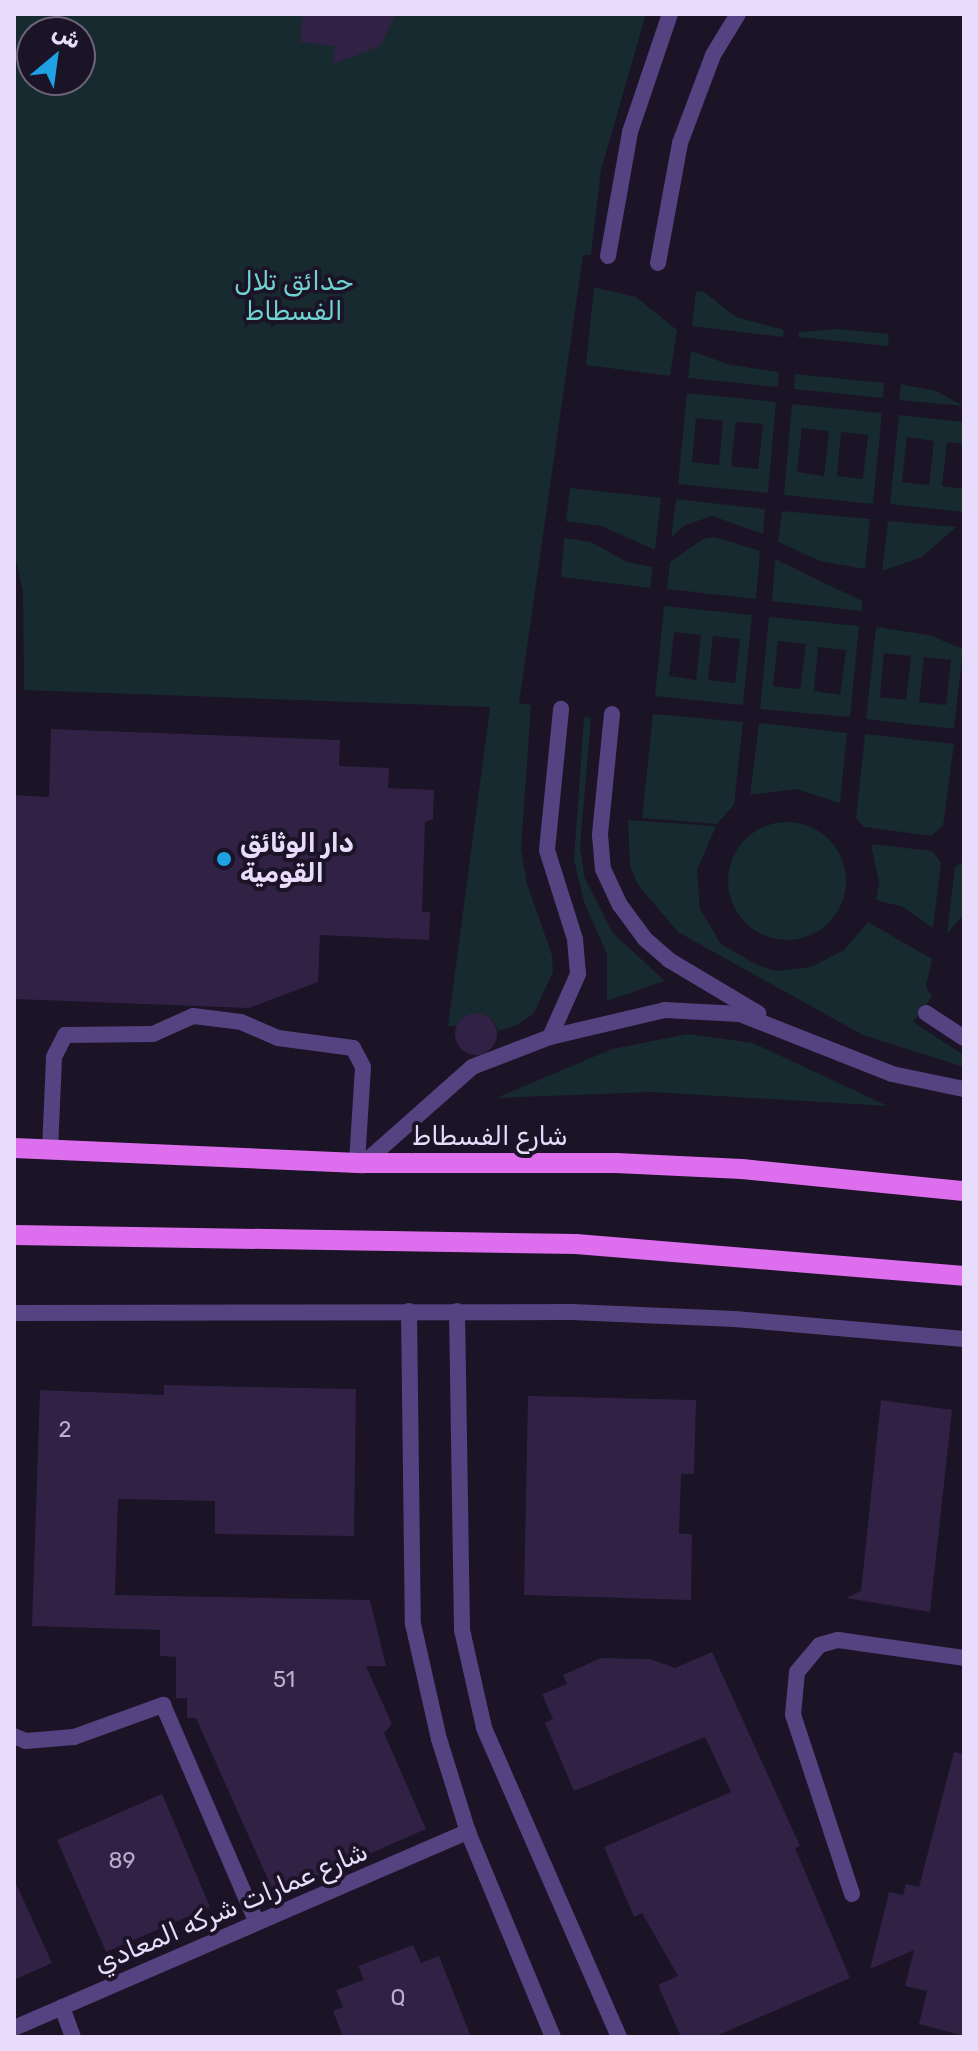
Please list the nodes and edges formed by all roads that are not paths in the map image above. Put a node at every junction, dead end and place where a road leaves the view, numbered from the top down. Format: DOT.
graph roads {
  1 [pos="670,14"];
  2 [pos="738,14"];
  3 [pos="608,256"];
  4 [pos="658,263"];
  5 [pos="561,709"];
  6 [pos="612,714"];
  7 [pos="926,1013"];
  8 [pos="784,1028"];
  9 [pos="550,1037"];
  10 [pos="964,1038"];
  11 [pos="964,1089"];
  12 [pos="14,1148"];
  13 [pos="50,1150"];
  14 [pos="360,1162"];
  15 [pos="964,1191"];
  16 [pos="14,1235"];
  17 [pos="964,1276"];
  18 [pos="409,1311"];
  19 [pos="457,1311"];
  20 [pos="14,1313"];
  21 [pos="964,1339"];
  22 [pos="964,1658"];
  23 [pos="14,1736"];
  24 [pos="468,1832"];
  25 [pos="852,1894"];
  26 [pos="257,1923"];
  27 [pos="62,2007"];
  28 [pos="14,2028"];
  29 [pos="73,2037"];
  30 [pos="553,2037"];
  31 [pos="619,2037"];
  1 -- 3 [label="street"];
  2 -- 4 [label="street"];
  5 -- 9 [label="street"];
  6 -- 8 [label="street"];
  7 -- 10 [label="street"];
  8 -- 9 [label="street"];
  8 -- 11 [label="street"];
  9 -- 14 [label="street"];
  12 -- 13 [label="main road, شارع الفسطاط"];
  13 -- 14 [label="main road, شارع الفسطاط"];
  13 -- 14 [label="street"];
  14 -- 15 [label="main road, شارع الفسطاط"];
  16 -- 17 [label="main road"];
  18 -- 19 [label="street"];
  18 -- 20 [label="street"];
  18 -- 24 [label="street"];
  19 -- 21 [label="street"];
  19 -- 31 [label="street"];
  22 -- 25 [label="street"];
  23 -- 26 [label="street"];
  24 -- 26 [label="street, شارع عمارات شركه المعادي"];
  24 -- 30 [label="street"];
  26 -- 27 [label="street, شارع عمارات شركه المعادي"];
  27 -- 28 [label="street, شارع عمارات شركه المعادي"];
  27 -- 29 [label="street"];
}
